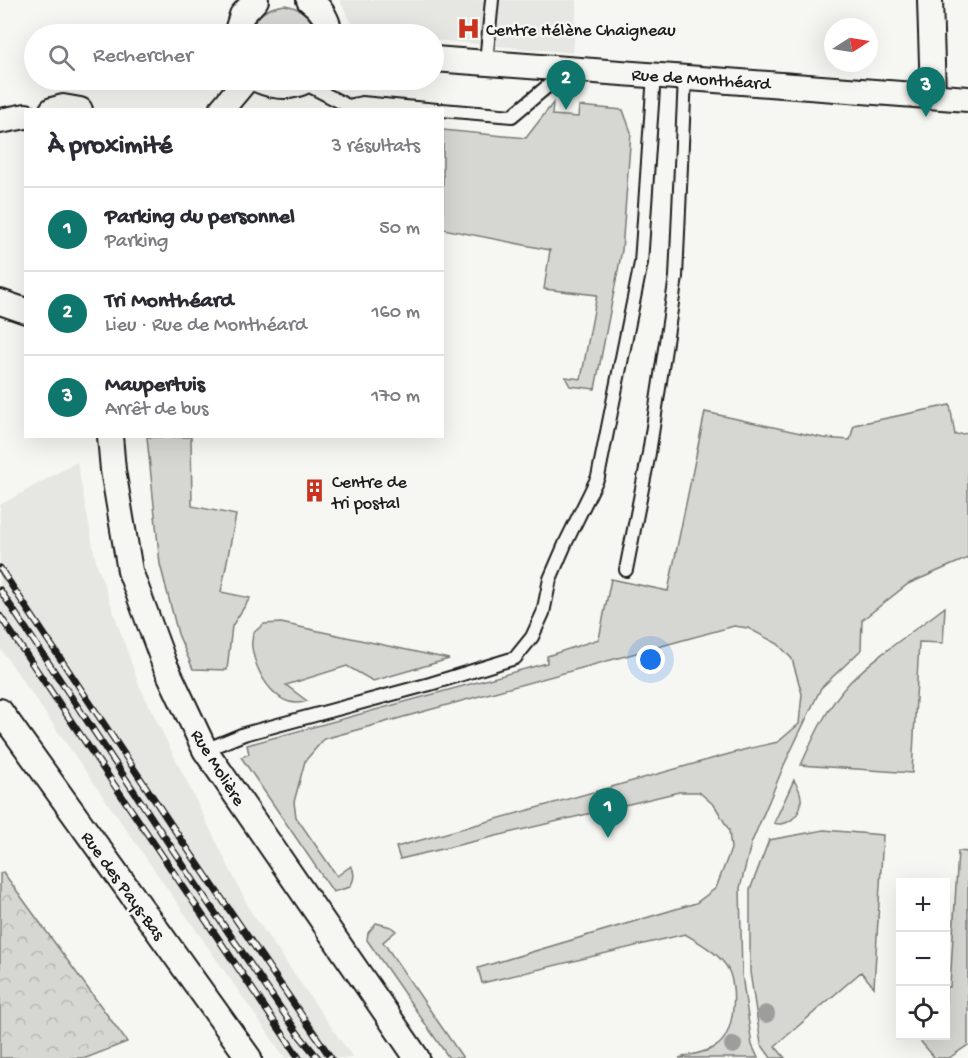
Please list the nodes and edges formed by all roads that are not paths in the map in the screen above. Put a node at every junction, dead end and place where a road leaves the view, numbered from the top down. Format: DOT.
graph roads {
  1 [pos="256,0"];
  2 [pos="309,0"];
  3 [pos="492,0"];
  4 [pos="930,0"];
  5 [pos="239,24"];
  6 [pos="327,24"];
  7 [pos="444,60"];
  8 [pos="486,62"];
  9 [pos="569,69"];
  10 [pos="654,75"];
  11 [pos="685,77"];
  12 [pos="238,90"];
  13 [pos="320,90"];
  14 [pos="933,95"];
  15 [pos="968,99"];
  16 [pos="223,108"];
  17 [pos="416,108"];
  18 [pos="444,110"];
  19 [pos="24,116"];
  20 [pos="0,122"];
  21 [pos="0,303"];
  22 [pos="24,310"];
  23 [pos="110,438"];
  24 [pos="626,570"];
  25 [pos="4,726"];
  26 [pos="206,750"];
  27 [pos="249,1058"];
  28 [pos="417,1058"];
  1 -- 5 [label="street"];
  2 -- 6 [label="street"];
  3 -- 8 [label="lane"];
  4 -- 14 [label="street"];
  7 -- 8 [label="street, Rue de Monthéard"];
  8 -- 9 [label="street, Rue de Monthéard"];
  9 -- 10 [label="street, Rue de Monthéard"];
  9 -- 18 [label="lane"];
  10 -- 11 [label="street, Rue de Monthéard"];
  10 -- 26 [label="lane"];
  11 -- 14 [label="street, Rue de Monthéard"];
  11 -- 24 [label="lane"];
  12 -- 16 [label="street"];
  13 -- 17 [label="lane"];
  14 -- 15 [label="street, Rue de Monthéard"];
  19 -- 20 [label="street"];
  21 -- 22 [label="street"];
  23 -- 26 [label="street, Rue Molière"];
  25 -- 27 [label="street, Rue des Pays-Bas"];
  26 -- 28 [label="street, Rue Molière"];
}
